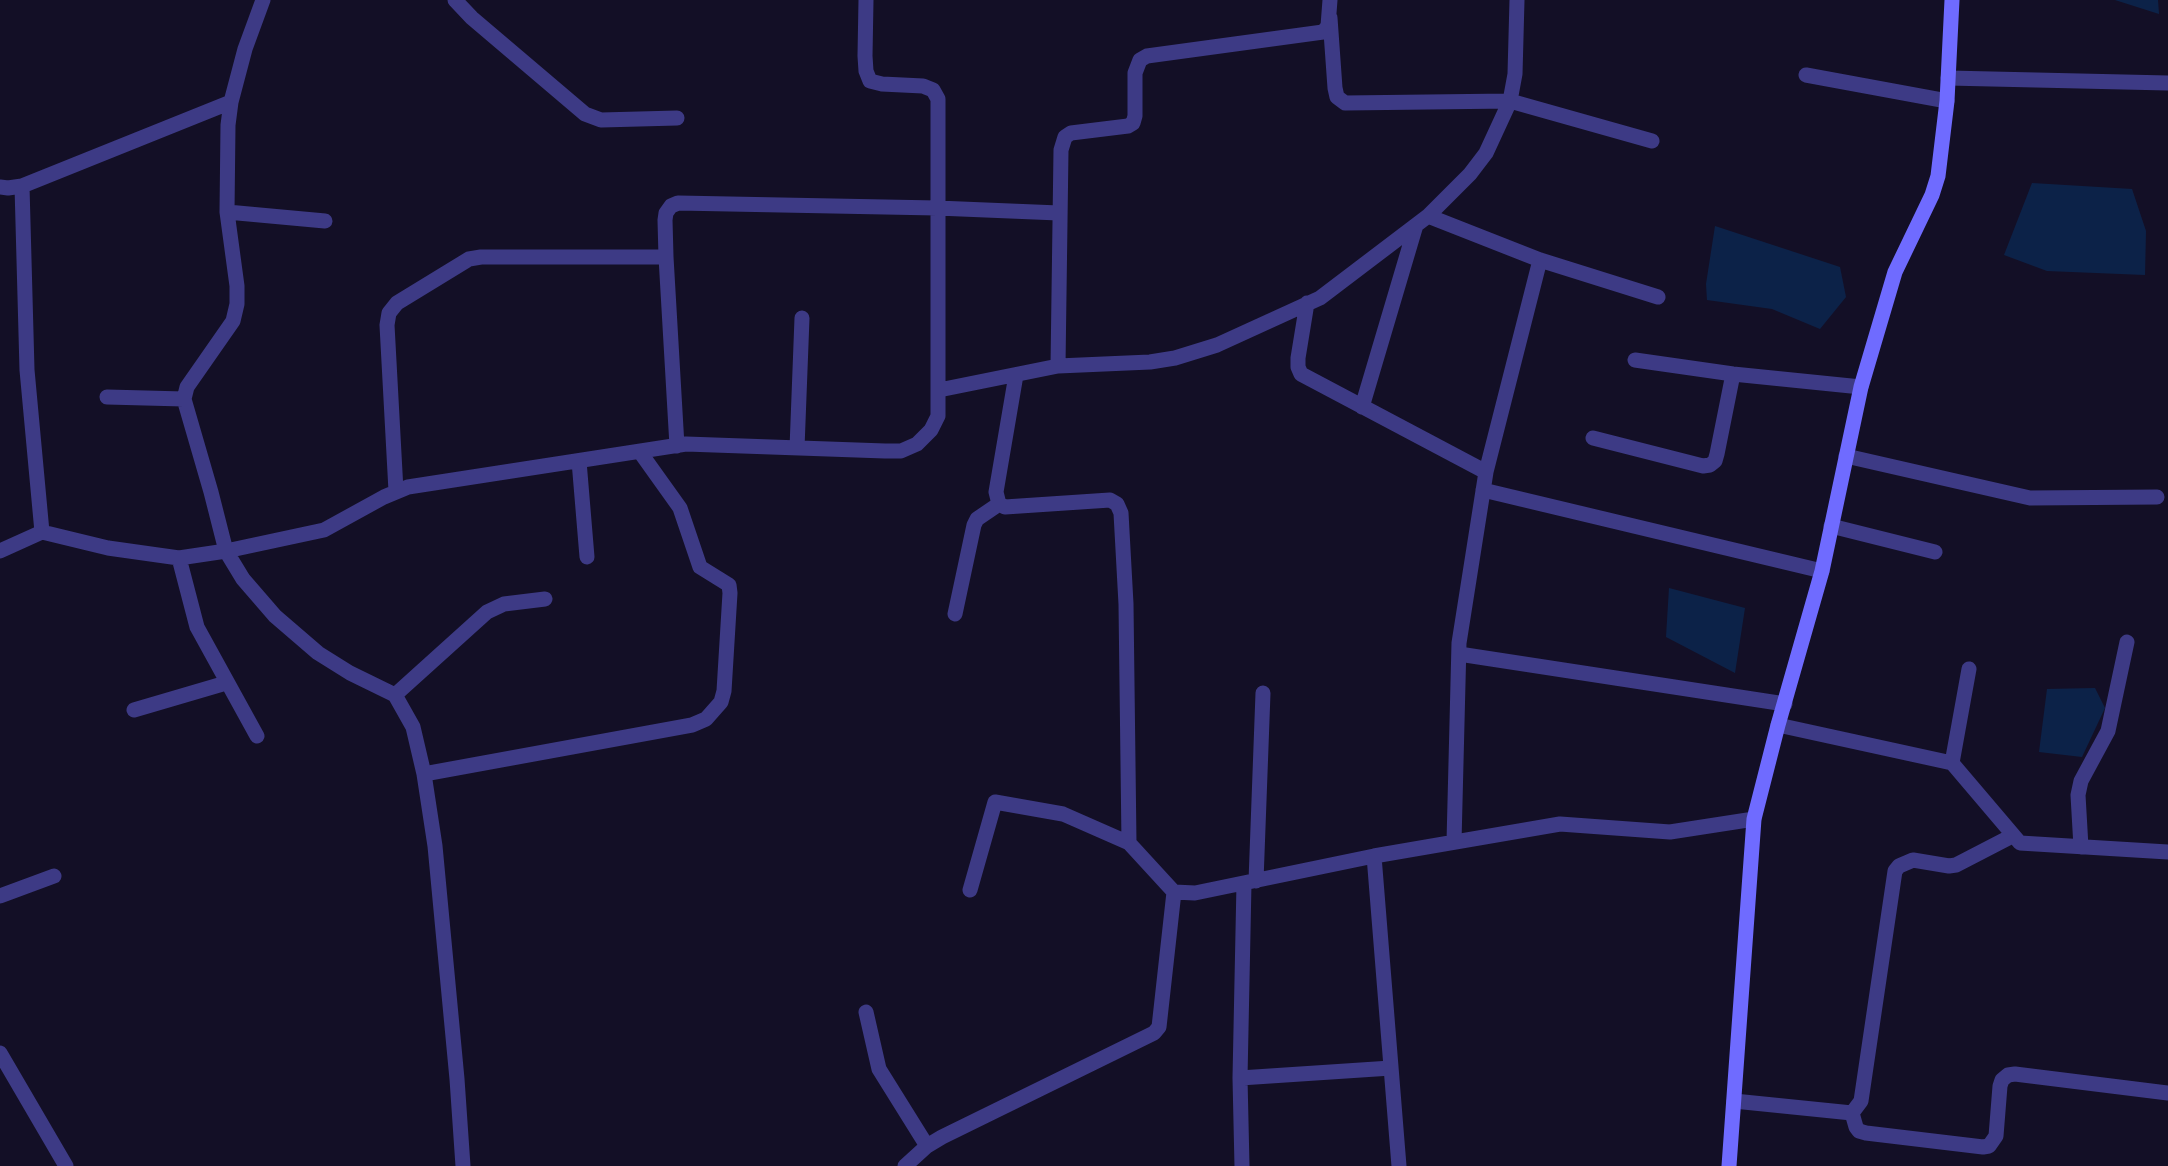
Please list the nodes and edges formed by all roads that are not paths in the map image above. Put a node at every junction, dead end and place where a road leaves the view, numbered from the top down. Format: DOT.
graph roads {
  1 [pos="263,0"];
  2 [pos="455,0"];
  3 [pos="866,0"];
  4 [pos="1330,0"];
  5 [pos="1517,0"];
  6 [pos="1952,0"];
  7 [pos="1330,18"];
  8 [pos="1806,75"];
  9 [pos="1948,78"];
  10 [pos="2168,83"];
  11 [pos="1510,101"];
  12 [pos="1947,101"];
  13 [pos="231,102"];
  14 [pos="677,118"];
  15 [pos="1652,141"];
  16 [pos="22,186"];
  17 [pos="0,187"];
  18 [pos="937,208"];
  19 [pos="228,212"];
  20 [pos="1059,213"];
  21 [pos="325,221"];
  22 [pos="1422,221"];
  23 [pos="666,257"];
  24 [pos="1540,260"];
  25 [pos="1658,297"];
  26 [pos="1307,303"];
  27 [pos="802,318"];
  28 [pos="1635,360"];
  29 [pos="1058,366"];
  30 [pos="1732,374"];
  31 [pos="1016,375"];
  32 [pos="1861,387"];
  33 [pos="939,390"];
  34 [pos="107,397"];
  35 [pos="184,399"];
  36 [pos="1362,407"];
  37 [pos="1593,438"];
  38 [pos="677,446"];
  39 [pos="797,448"];
  40 [pos="640,452"];
  41 [pos="1846,456"];
  42 [pos="579,461"];
  43 [pos="1486,472"];
  44 [pos="1483,490"];
  45 [pos="396,491"];
  46 [pos="2157,497"];
  47 [pos="999,504"];
  48 [pos="1831,526"];
  49 [pos="42,532"];
  50 [pos="0,551"];
  51 [pos="226,551"];
  52 [pos="1935,552"];
  53 [pos="587,557"];
  54 [pos="179,558"];
  55 [pos="1822,571"];
  56 [pos="545,599"];
  57 [pos="955,614"];
  58 [pos="2127,642"];
  59 [pos="1458,654"];
  60 [pos="1969,669"];
  61 [pos="226,683"];
  62 [pos="1263,693"];
  63 [pos="395,695"];
  64 [pos="1785,704"];
  65 [pos="134,710"];
  66 [pos="1778,725"];
  67 [pos="257,736"];
  68 [pos="1952,763"];
  69 [pos="424,774"];
  70 [pos="1754,819"];
  71 [pos="2012,836"];
  72 [pos="1454,842"];
  73 [pos="1129,843"];
  74 [pos="2081,848"];
  75 [pos="2168,852"];
  76 [pos="1374,856"];
  77 [pos="54,876"];
  78 [pos="1250,882"];
  79 [pos="970,890"];
  80 [pos="1174,892"];
  81 [pos="0,896"];
  82 [pos="866,1012"];
  83 [pos="0,1053"];
  84 [pos="1391,1068"];
  85 [pos="1240,1078"];
  86 [pos="2168,1093"];
  87 [pos="1734,1101"];
  88 [pos="1852,1113"];
  89 [pos="927,1146"];
  90 [pos="66,1166"];
  91 [pos="463,1166"];
  92 [pos="905,1166"];
  93 [pos="1242,1166"];
  94 [pos="1399,1166"];
  95 [pos="1729,1166"];
  1 -- 13 [label="street"];
  2 -- 14 [label="street"];
  3 -- 18 [label="street"];
  4 -- 7 [label="street"];
  5 -- 11 [label="street"];
  6 -- 9 [label="main road"];
  7 -- 11 [label="street"];
  7 -- 20 [label="street"];
  8 -- 12 [label="street"];
  9 -- 10 [label="street"];
  9 -- 12 [label="main road"];
  11 -- 15 [label="street"];
  11 -- 22 [label="street"];
  12 -- 32 [label="main road"];
  13 -- 16 [label="street"];
  13 -- 19 [label="street"];
  16 -- 17 [label="street"];
  16 -- 49 [label="street"];
  18 -- 20 [label="street"];
  18 -- 23 [label="street"];
  18 -- 33 [label="street"];
  19 -- 21 [label="street"];
  19 -- 35 [label="street"];
  20 -- 29 [label="street"];
  22 -- 24 [label="street"];
  22 -- 26 [label="street"];
  22 -- 36 [label="street"];
  23 -- 38 [label="street"];
  23 -- 45 [label="street"];
  24 -- 25 [label="street"];
  24 -- 43 [label="street"];
  26 -- 29 [label="street"];
  26 -- 36 [label="street"];
  27 -- 39 [label="street"];
  28 -- 30 [label="street"];
  29 -- 31 [label="street"];
  30 -- 32 [label="street"];
  30 -- 37 [label="street"];
  31 -- 33 [label="street"];
  31 -- 47 [label="street"];
  32 -- 41 [label="main road"];
  33 -- 39 [label="street"];
  34 -- 35 [label="street"];
  35 -- 51 [label="street"];
  36 -- 43 [label="street"];
  38 -- 39 [label="street"];
  38 -- 40 [label="street"];
  40 -- 42 [label="street"];
  40 -- 69 [label="street"];
  41 -- 46 [label="street"];
  41 -- 48 [label="main road"];
  42 -- 45 [label="street"];
  42 -- 53 [label="street"];
  43 -- 44 [label="street"];
  44 -- 55 [label="street"];
  44 -- 59 [label="street"];
  45 -- 51 [label="street"];
  47 -- 57 [label="street"];
  47 -- 73 [label="street"];
  48 -- 52 [label="street"];
  48 -- 55 [label="main road"];
  49 -- 50 [label="street"];
  49 -- 54 [label="street"];
  51 -- 54 [label="street"];
  51 -- 63 [label="street"];
  54 -- 61 [label="street"];
  55 -- 64 [label="main road"];
  56 -- 63 [label="street"];
  58 -- 74 [label="street"];
  59 -- 64 [label="street"];
  59 -- 72 [label="street"];
  60 -- 68 [label="street"];
  61 -- 65 [label="street"];
  61 -- 67 [label="street"];
  62 -- 78 [label="street"];
  63 -- 69 [label="street"];
  64 -- 66 [label="main road"];
  66 -- 68 [label="street"];
  66 -- 70 [label="main road"];
  68 -- 71 [label="street"];
  69 -- 91 [label="street"];
  70 -- 72 [label="street"];
  70 -- 87 [label="main road"];
  71 -- 74 [label="street"];
  71 -- 88 [label="street"];
  72 -- 76 [label="street"];
  73 -- 79 [label="street"];
  73 -- 80 [label="street"];
  74 -- 75 [label="street"];
  76 -- 78 [label="street"];
  76 -- 84 [label="street"];
  77 -- 81 [label="street"];
  78 -- 80 [label="street"];
  78 -- 85 [label="street"];
  80 -- 89 [label="street"];
  82 -- 89 [label="street"];
  83 -- 90 [label="street"];
  84 -- 85 [label="street"];
  84 -- 94 [label="street"];
  85 -- 93 [label="street"];
  86 -- 88 [label="street"];
  87 -- 88 [label="street"];
  87 -- 95 [label="main road"];
  89 -- 92 [label="street"];
}
